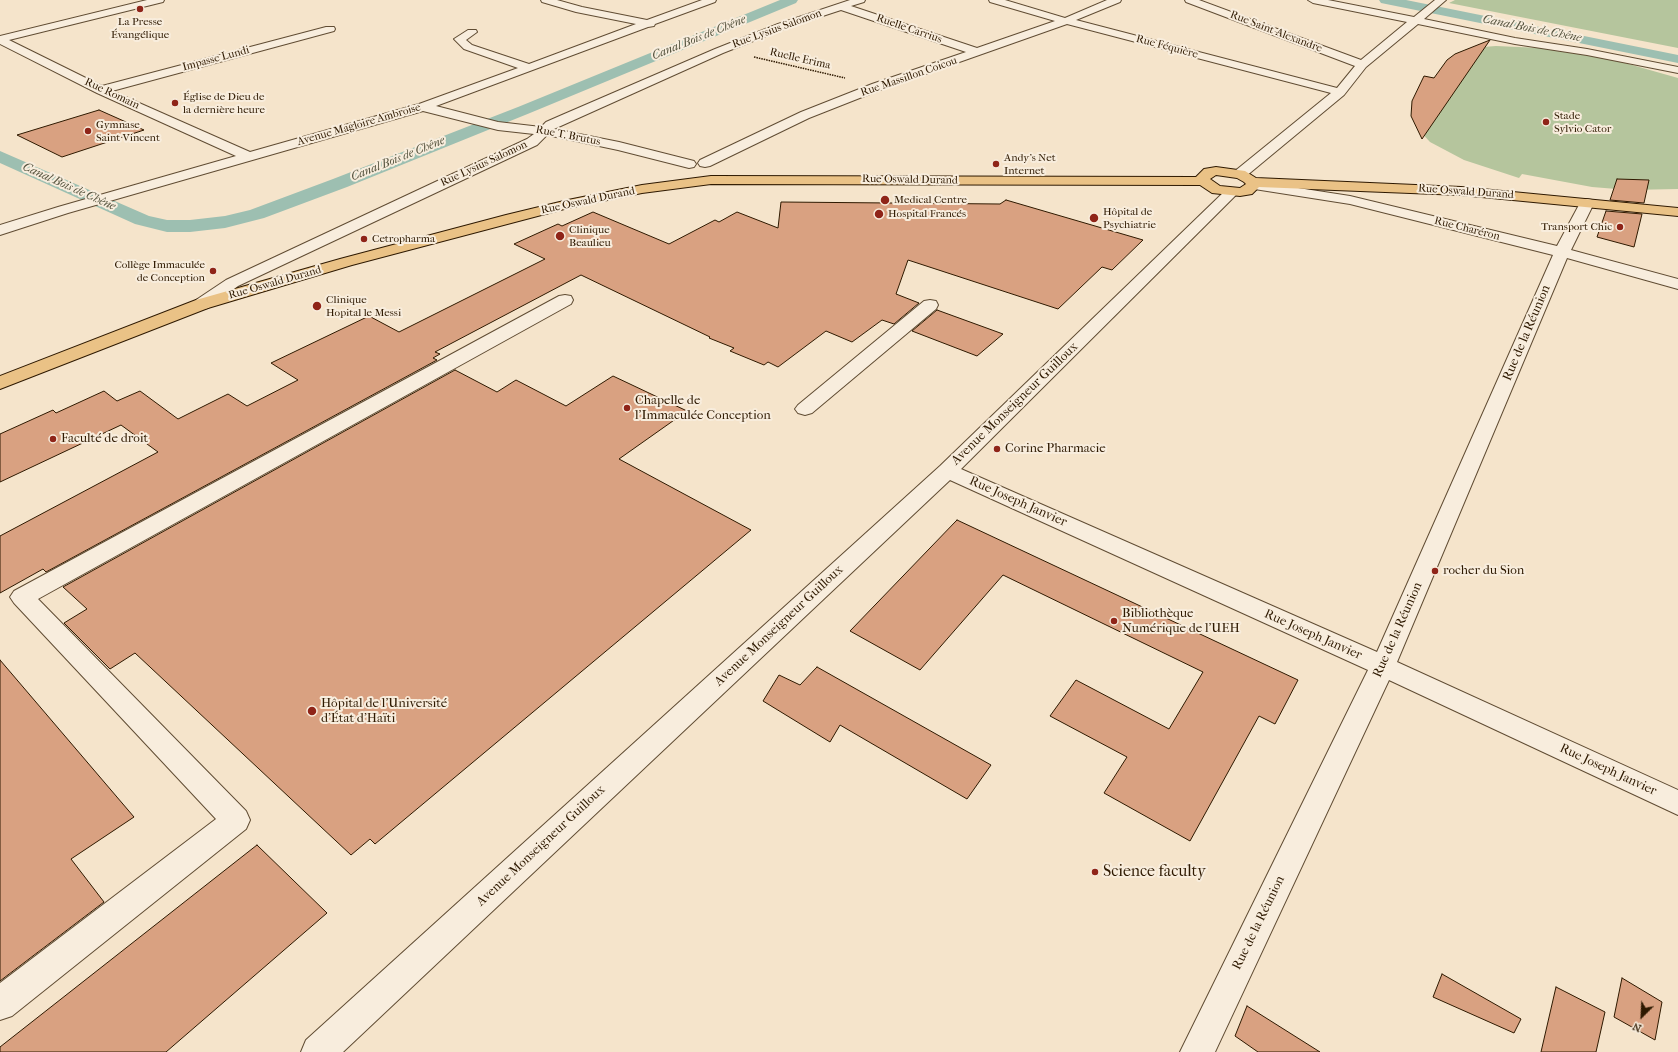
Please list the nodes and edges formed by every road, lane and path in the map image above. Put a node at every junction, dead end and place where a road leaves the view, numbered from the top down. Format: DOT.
graph roads {
  1 [pos="159,0"];
  2 [pos="546,0"];
  3 [pos="711,0"];
  4 [pos="860,0"];
  5 [pos="994,0"];
  6 [pos="1116,0"];
  7 [pos="1190,0"];
  8 [pos="1313,0"];
  9 [pos="1440,0"];
  10 [pos="840,6"];
  11 [pos="1066,21"];
  12 [pos="1415,21"];
  13 [pos="651,24"];
  14 [pos="330,28"];
  15 [pos="472,32"];
  16 [pos="0,40"];
  17 [pos="719,51"];
  18 [pos="978,52"];
  19 [pos="1362,65"];
  20 [pos="531,68"];
  21 [pos="1678,70"];
  22 [pos="876,87"];
  23 [pos="101,90"];
  24 [pos="1340,92"];
  25 [pos="423,107"];
  26 [pos="545,131"];
  27 [pos="247,156"];
  28 [pos="689,164"];
  29 [pos="707,171"];
  30 [pos="1203,181"];
  31 [pos="1244,183"];
  32 [pos="1587,203"];
  33 [pos="1678,212"];
  34 [pos="0,230"];
  35 [pos="1562,252"];
  36 [pos="1678,284"];
  37 [pos="565,300"];
  38 [pos="202,304"];
  39 [pos="930,305"];
  40 [pos="0,383"];
  41 [pos="805,408"];
  42 [pos="947,471"];
  43 [pos="1382,666"];
  44 [pos="1678,803"];
  45 [pos="0,1004"];
  46 [pos="318,1052"];
  47 [pos="1197,1052"];
  1 -- 16 [label="street"];
  2 -- 13 [label="street"];
  3 -- 13 [label="street, Avenue Magloire Ambroise"];
  4 -- 10 [label="street, Rue Lysius Salomon"];
  5 -- 11 [label="street, Rue Féquière"];
  6 -- 11 [label="street, Rue Massillon Coicou"];
  7 -- 19 [label="street, Rue Saint-Alexandre"];
  8 -- 12 [label="street"];
  9 -- 12 [label="street, Avenue Monseigneur Guilloux"];
  10 -- 17 [label="street, Rue Lysius Salomon"];
  10 -- 18 [label="street, Ruelle Carrius"];
  11 -- 18 [label="street, Rue Massillon Coicou"];
  11 -- 24 [label="street, Rue Féquière"];
  12 -- 19 [label="street, Avenue Monseigneur Guilloux"];
  12 -- 21 [label="street"];
  13 -- 20 [label="street, Avenue Magloire Ambroise"];
  14 -- 23 [label="street, Impasse Lundi"];
  15 -- 20 [label="street"];
  16 -- 23 [label="street, Rue Romain"];
  17 -- 22 [label="path, Ruelle Erima"];
  17 -- 26 [label="street, Rue Lysius Salomon"];
  18 -- 22 [label="street, Rue Massillon Coicou"];
  19 -- 24 [label="street, Avenue Monseigneur Guilloux"];
  20 -- 25 [label="street, Avenue Magloire Ambroise"];
  22 -- 29 [label="street, Rue Massillon Coicou"];
  23 -- 27 [label="street, Rue Romain"];
  24 -- 31 [label="street, Avenue Monseigneur Guilloux"];
  25 -- 26 [label="street, Rue T. Brutus"];
  25 -- 27 [label="street, Avenue Magloire Ambroise"];
  26 -- 28 [label="street, Rue T. Brutus"];
  26 -- 38 [label="street, Rue Lysius Salomon"];
  27 -- 34 [label="street, Avenue Magloire Ambroise"];
  28 -- 29 [label="street, Rue Massillon Coicou"];
  29 -- 30 [label="main road, Rue Oswald Durand"];
  29 -- 38 [label="main road, Rue Oswald Durand"];
  30 -- 31 [label="main road"];
  30 -- 31 [label="main road"];
  31 -- 32 [label="main road, Rue Oswald Durand"];
  31 -- 35 [label="street, Rue Charéron"];
  31 -- 42 [label="street, Avenue Monseigneur Guilloux"];
  32 -- 33 [label="main road, Rue Oswald Durand"];
  32 -- 35 [label="street, Rue de la Réunion"];
  35 -- 36 [label="street, Rue Charéron"];
  35 -- 43 [label="street, Rue de la Réunion"];
  37 -- 45 [label="street"];
  38 -- 40 [label="main road, Rue Oswald Durand"];
  39 -- 41 [label="street"];
  42 -- 43 [label="street, Rue Joseph Janvier"];
  42 -- 46 [label="street, Avenue Monseigneur Guilloux"];
  43 -- 44 [label="street, Rue Joseph Janvier"];
  43 -- 47 [label="street, Rue de la Réunion"];
}
